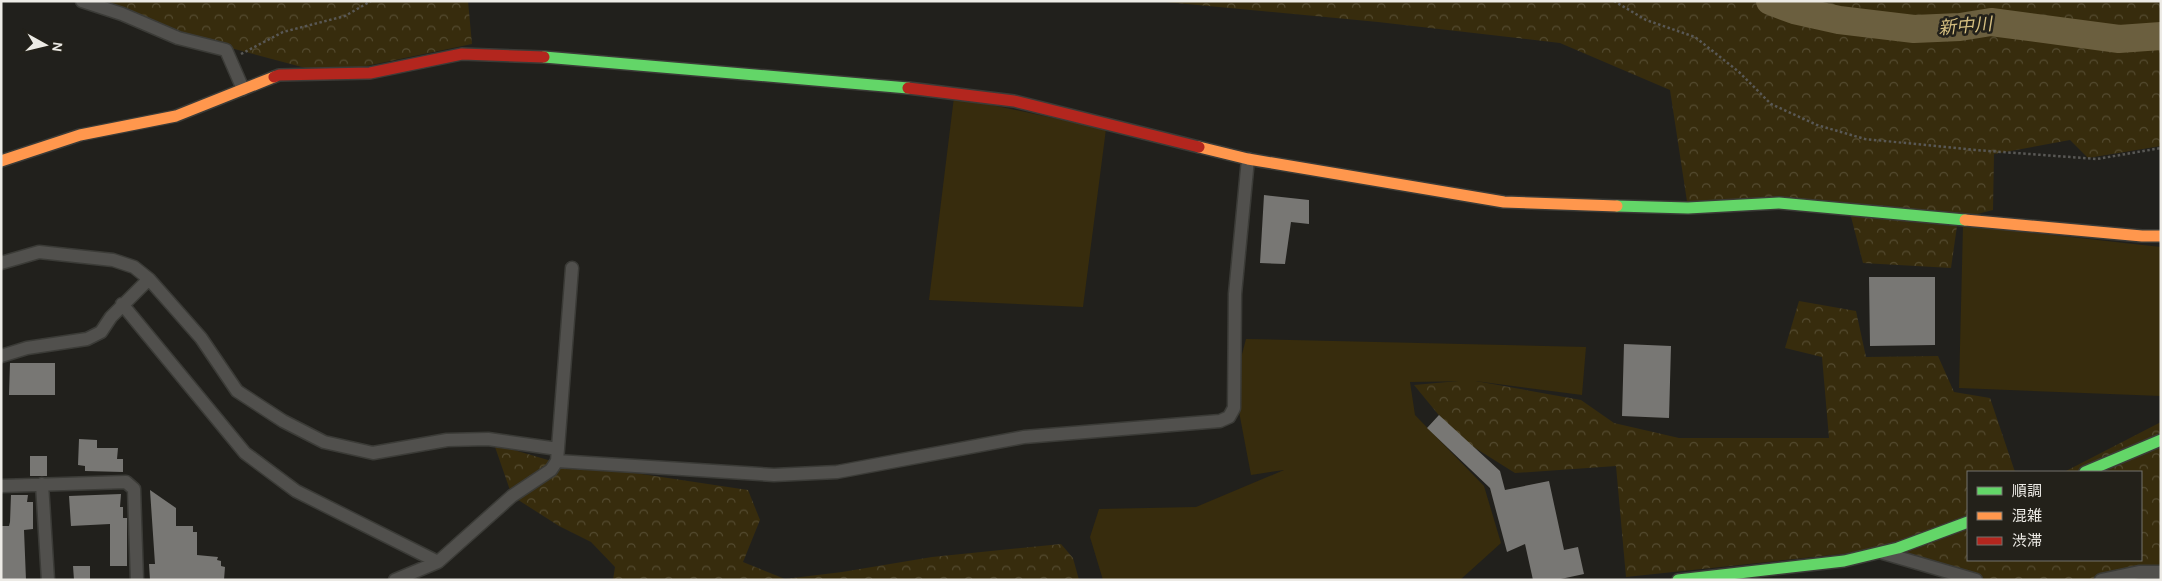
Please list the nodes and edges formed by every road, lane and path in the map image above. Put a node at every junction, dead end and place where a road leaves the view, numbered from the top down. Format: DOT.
graph roads {
  1 [pos="82,1"];
  2 [pos="371,1"];
  3 [pos="1614,1"];
  4 [pos="230,60"];
  5 [pos="243,89"];
  6 [pos="2161,148"];
  7 [pos="1248,159"];
  8 [pos="1,161"];
  9 [pos="2161,236"];
  10 [pos="1,263"];
  11 [pos="572,268"];
  12 [pos="149,279"];
  13 [pos="122,304"];
  14 [pos="1,356"];
  15 [pos="2161,440"];
  16 [pos="557,455"];
  17 [pos="2087,471"];
  18 [pos="42,484"];
  19 [pos="1,486"];
  20 [pos="1967,522"];
  21 [pos="1880,552"];
  22 [pos="438,562"];
  23 [pos="2161,572"];
  24 [pos="48,580"];
  25 [pos="137,580"];
  26 [pos="395,580"];
  27 [pos="1678,580"];
  28 [pos="1976,580"];
  29 [pos="2101,580"];
  1 -- 4 [label="street"];
  2 -- 4 [label="path"];
  3 -- 6 [label="path"];
  4 -- 5 [label="street"];
  5 -- 7 [label="street"];
  5 -- 8 [label="street"];
  7 -- 9 [label="street"];
  7 -- 16 [label="street"];
  10 -- 12 [label="street"];
  11 -- 16 [label="street"];
  12 -- 13 [label="street"];
  12 -- 16 [label="street"];
  13 -- 14 [label="street"];
  13 -- 22 [label="street"];
  15 -- 17 [label="street"];
  16 -- 22 [label="street"];
  18 -- 19 [label="street"];
  18 -- 24 [label="street"];
  18 -- 25 [label="street"];
  20 -- 21 [label="street"];
  21 -- 27 [label="street"];
  21 -- 28 [label="street"];
  22 -- 26 [label="street"];
  23 -- 29 [label="street"];
}
